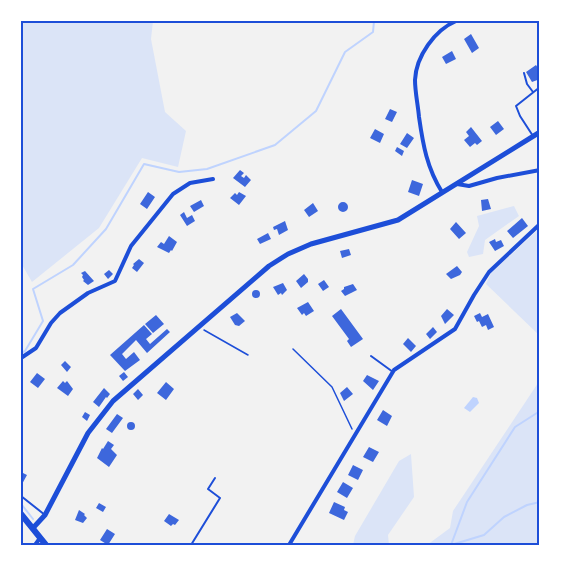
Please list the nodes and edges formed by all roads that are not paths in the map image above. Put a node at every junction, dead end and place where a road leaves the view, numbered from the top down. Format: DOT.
graph roads {
  1 [pos="456,21"];
  2 [pos="524,73"];
  3 [pos="540,87"];
  4 [pos="533,92"];
  5 [pos="540,132"];
  6 [pos="533,136"];
  7 [pos="540,170"];
  8 [pos="213,179"];
  9 [pos="457,184"];
  10 [pos="442,192"];
  11 [pos="540,224"];
  12 [pos="370,356"];
  13 [pos="21,358"];
  14 [pos="393,372"];
  15 [pos="215,478"];
  16 [pos="21,497"];
  17 [pos="21,514"];
  18 [pos="45,515"];
  19 [pos="33,528"];
  20 [pos="40,538"];
  21 [pos="34,545"];
  22 [pos="46,545"];
  23 [pos="190,545"];
  24 [pos="289,545"];
  1 -- 10 [label="street"];
  2 -- 4 [label="lane"];
  3 -- 4 [label="lane"];
  4 -- 6 [label="lane"];
  5 -- 6 [label="street"];
  6 -- 9 [label="street"];
  7 -- 9 [label="street"];
  8 -- 13 [label="street"];
  9 -- 10 [label="street"];
  10 -- 18 [label="street"];
  11 -- 14 [label="street"];
  12 -- 14 [label="lane"];
  14 -- 24 [label="street"];
  15 -- 23 [label="lane"];
  16 -- 18 [label="lane"];
  17 -- 19 [label="main road"];
  18 -- 19 [label="street"];
  19 -- 20 [label="main road"];
  20 -- 21 [label="street"];
  20 -- 22 [label="main road"];
}
